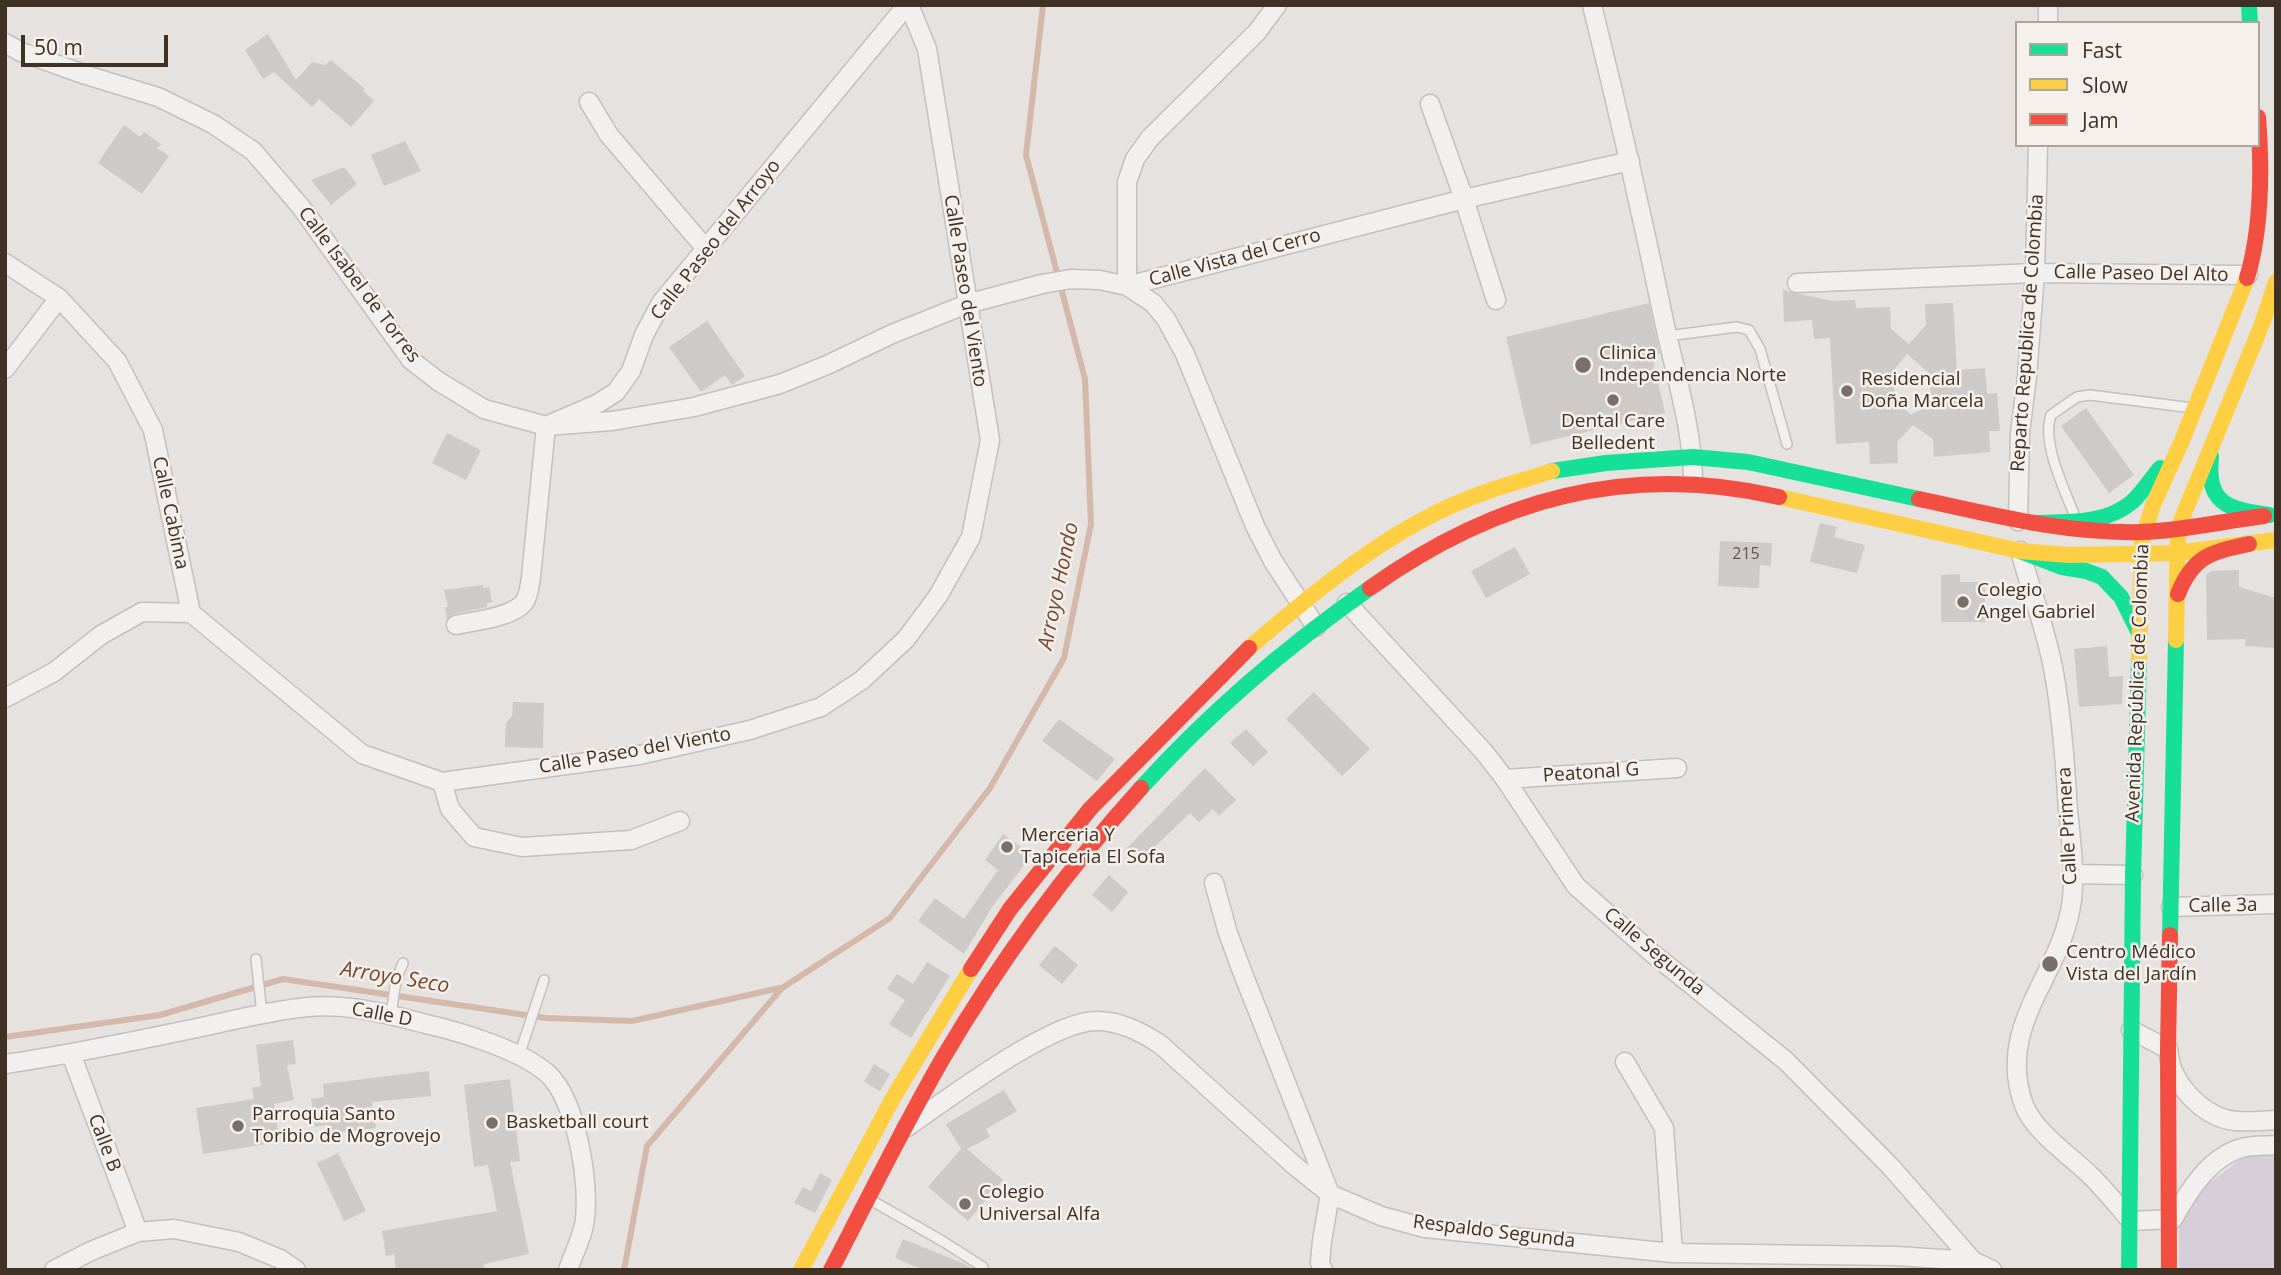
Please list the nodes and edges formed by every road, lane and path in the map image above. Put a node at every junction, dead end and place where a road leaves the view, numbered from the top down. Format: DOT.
graph roads {
  1 [pos="908,5"];
  2 [pos="1277,5"];
  3 [pos="1592,5"];
  4 [pos="5,43"];
  5 [pos="589,102"];
  6 [pos="1430,104"];
  7 [pos="2260,144"];
  8 [pos="2038,147"];
  9 [pos="1630,161"];
  10 [pos="1464,199"];
  11 [pos="706,249"];
  12 [pos="5,263"];
  13 [pos="2035,273"];
  14 [pos="2248,275"];
  15 [pos="2276,282"];
  16 [pos="1797,283"];
  17 [pos="1127,286"];
  18 [pos="59,298"];
  19 [pos="1496,300"];
  20 [pos="967,304"];
  21 [pos="1667,336"];
  22 [pos="5,369"];
  23 [pos="2194,408"];
  24 [pos="546,426"];
  25 [pos="2214,441"];
  26 [pos="2181,443"];
  27 [pos="1787,444"];
  28 [pos="1693,457"];
  29 [pos="1693,483"];
  30 [pos="2272,515"];
  31 [pos="2025,522"];
  32 [pos="2076,522"];
  33 [pos="2170,529"];
  34 [pos="2143,532"];
  35 [pos="2276,540"];
  36 [pos="2249,544"];
  37 [pos="2020,551"];
  38 [pos="2141,553"];
  39 [pos="2170,553"];
  40 [pos="2176,602"];
  41 [pos="1347,603"];
  42 [pos="1300,604"];
  43 [pos="191,612"];
  44 [pos="456,625"];
  45 [pos="1316,627"];
  46 [pos="2140,635"];
  47 [pos="5,698"];
  48 [pos="1677,768"];
  49 [pos="1505,779"];
  50 [pos="442,782"];
  51 [pos="680,821"];
  52 [pos="2073,874"];
  53 [pos="2133,875"];
  54 [pos="1214,883"];
  55 [pos="2276,904"];
  56 [pos="2171,907"];
  57 [pos="256,959"];
  58 [pos="403,963"];
  59 [pos="544,980"];
  60 [pos="261,1007"];
  61 [pos="392,1011"];
  62 [pos="2131,1030"];
  63 [pos="2168,1049"];
  64 [pos="71,1054"];
  65 [pos="519,1056"];
  66 [pos="1625,1062"];
  67 [pos="5,1065"];
  68 [pos="2276,1120"];
  69 [pos="903,1129"];
  70 [pos="2276,1145"];
  71 [pos="1330,1194"];
  72 [pos="868,1198"];
  73 [pos="2169,1220"];
  74 [pos="2131,1221"];
  75 [pos="138,1232"];
  76 [pos="1673,1253"];
  77 [pos="1973,1261"];
  78 [pos="1703,1262"];
  79 [pos="806,1266"];
  80 [pos="54,1270"];
  81 [pos="296,1270"];
  82 [pos="568,1270"];
  83 [pos="831,1270"];
  84 [pos="983,1270"];
  85 [pos="1323,1270"];
  86 [pos="1993,1270"];
  87 [pos="2129,1270"];
  88 [pos="2169,1270"];
  1 -- 11 [label="street, Calle Paseo del Arroyo"];
  1 -- 20 [label="street, Calle Paseo del Viento"];
  2 -- 17 [label="street, Calle Vista del Cerro"];
  3 -- 9 [label="street"];
  4 -- 24 [label="street, Calle Isabel de Torres"];
  5 -- 11 [label="street"];
  6 -- 10 [label="street"];
  7 -- 14 [label="main road, Avenida República de Colombia"];
  8 -- 13 [label="street, Reparto Republica de Colombia"];
  9 -- 10 [label="street, Calle Vista del Cerro"];
  9 -- 21 [label="street"];
  10 -- 17 [label="street, Calle Vista del Cerro"];
  10 -- 19 [label="street"];
  11 -- 24 [label="street, Calle Paseo del Arroyo"];
  12 -- 18 [label="street, Calle Cabima"];
  13 -- 14 [label="street, Calle Paseo Del Alto"];
  13 -- 16 [label="street, Calle Paseo Del Alto"];
  13 -- 31 [label="street, Reparto Republica de Colombia"];
  14 -- 23 [label="main road, Avenida República de Colombia"];
  15 -- 25 [label="main road, Avenida República de Colombia"];
  17 -- 20 [label="street, Calle Isabel de Torres"];
  17 -- 42 [label="street"];
  18 -- 22 [label="street"];
  18 -- 43 [label="street, Calle Cabima"];
  20 -- 24 [label="street, Calle Isabel de Torres"];
  20 -- 50 [label="street, Calle Paseo del Viento"];
  21 -- 27 [label="lane"];
  21 -- 28 [label="street"];
  23 -- 26 [label="main road, Avenida República de Colombia"];
  23 -- 32 [label="lane"];
  24 -- 44 [label="street"];
  25 -- 30 [label="main road"];
  25 -- 33 [label="main road, Avenida República de Colombia"];
  26 -- 32 [label="main road"];
  26 -- 34 [label="main road, Avenida República de Colombia"];
  28 -- 29 [label="street"];
  28 -- 31 [label="main road"];
  28 -- 42 [label="main road"];
  29 -- 37 [label="main road"];
  29 -- 41 [label="main road"];
  30 -- 33 [label="main road"];
  31 -- 32 [label="main road"];
  31 -- 34 [label="main road"];
  33 -- 34 [label="main road"];
  33 -- 39 [label="main road, Avenida República de Colombia"];
  34 -- 38 [label="main road, Avenida República de Colombia"];
  35 -- 36 [label="main road"];
  36 -- 39 [label="main road"];
  36 -- 40 [label="main road"];
  37 -- 38 [label="main road"];
  37 -- 46 [label="main road"];
  37 -- 52 [label="street, Calle Primera"];
  38 -- 39 [label="main road"];
  38 -- 46 [label="main road, Avenida República de Colombia"];
  39 -- 40 [label="main road, Avenida República de Colombia"];
  40 -- 56 [label="main road, Avenida República de Colombia"];
  41 -- 45 [label="main road"];
  41 -- 49 [label="street, Calle Segunda"];
  42 -- 45 [label="street"];
  42 -- 79 [label="main road"];
  43 -- 47 [label="street"];
  43 -- 50 [label="street, Calle Paseo del Viento"];
  45 -- 69 [label="main road"];
  46 -- 53 [label="main road, Avenida República de Colombia"];
  48 -- 49 [label="street, Peatonal G"];
  49 -- 77 [label="street, Calle Segunda"];
  50 -- 51 [label="street"];
  52 -- 53 [label="street"];
  52 -- 74 [label="street, Calle Primera"];
  53 -- 62 [label="main road, Avenida República de Colombia"];
  54 -- 71 [label="street"];
  55 -- 56 [label="street, Calle 3a"];
  56 -- 63 [label="main road, Avenida República de Colombia"];
  57 -- 60 [label="lane"];
  58 -- 61 [label="lane"];
  59 -- 65 [label="lane"];
  60 -- 61 [label="street, Calle D"];
  60 -- 64 [label="street, Calle D"];
  61 -- 65 [label="street, Calle D"];
  62 -- 63 [label="street"];
  62 -- 74 [label="main road, Avenida República de Colombia"];
  63 -- 68 [label="street"];
  63 -- 73 [label="main road, Avenida República de Colombia"];
  64 -- 67 [label="street, Calle D"];
  64 -- 75 [label="street, Calle B"];
  65 -- 82 [label="street, Calle D"];
  66 -- 76 [label="street"];
  69 -- 71 [label="street, Respaldo Segunda"];
  69 -- 72 [label="main road"];
  70 -- 73 [label="street"];
  71 -- 76 [label="street, Respaldo Segunda"];
  71 -- 85 [label="street"];
  72 -- 83 [label="main road"];
  72 -- 84 [label="lane"];
  73 -- 74 [label="street"];
  73 -- 88 [label="main road, Avenida República de Colombia"];
  74 -- 87 [label="main road, Avenida República de Colombia"];
  75 -- 80 [label="street"];
  75 -- 81 [label="street"];
  76 -- 78 [label="street, Respaldo Segunda"];
  77 -- 78 [label="street, Respaldo Segunda"];
  77 -- 86 [label="street, Calle Segunda"];
}
